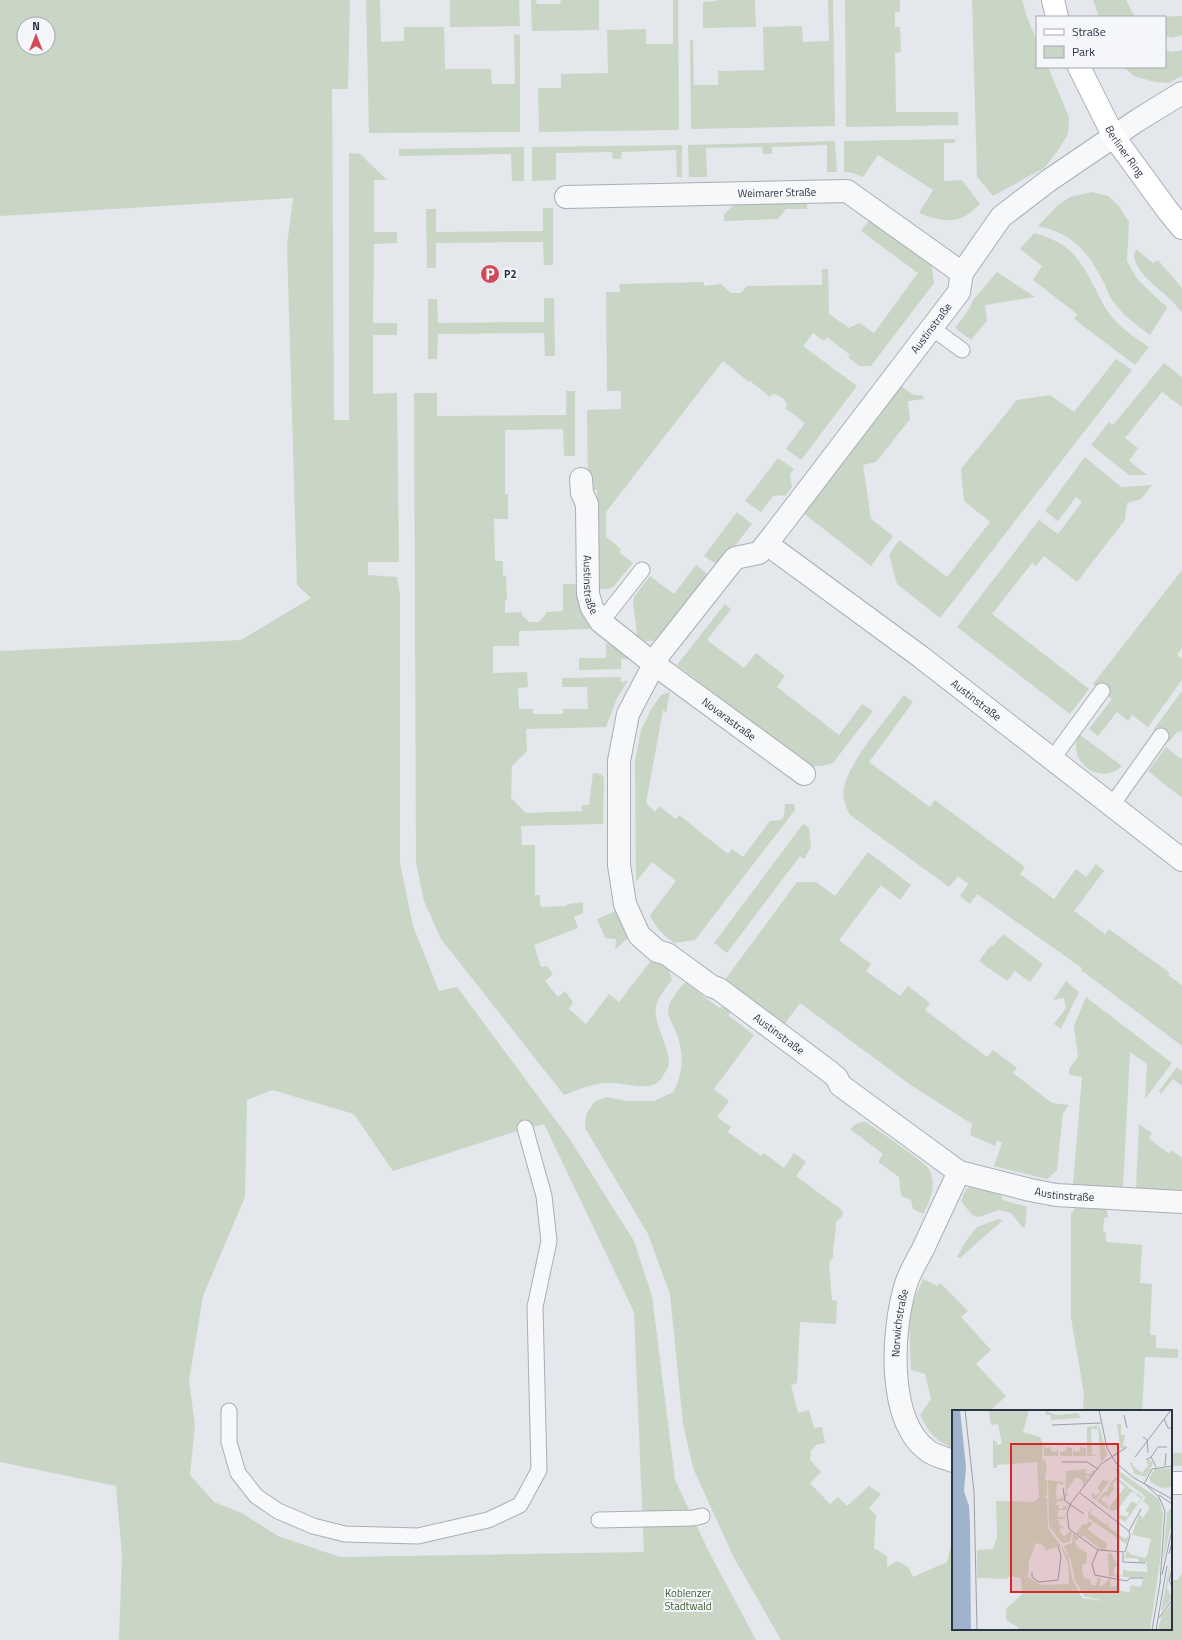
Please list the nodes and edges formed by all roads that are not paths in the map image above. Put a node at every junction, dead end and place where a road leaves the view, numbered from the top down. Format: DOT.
graph roads {
  1 [pos="1052,0"];
  2 [pos="1057,16"];
  3 [pos="1080,68"];
  4 [pos="1182,93"];
  5 [pos="1114,136"];
  6 [pos="566,197"];
  7 [pos="1182,228"];
  8 [pos="962,273"];
  9 [pos="932,328"];
  10 [pos="962,350"];
  11 [pos="582,478"];
  12 [pos="767,544"];
  13 [pos="642,570"];
  14 [pos="601,622"];
  15 [pos="654,664"];
  16 [pos="1102,691"];
  17 [pos="1161,736"];
  18 [pos="1053,758"];
  19 [pos="804,774"];
  20 [pos="1112,805"];
  21 [pos="1182,860"];
  22 [pos="525,1128"];
  23 [pos="959,1172"];
  24 [pos="1182,1202"];
  25 [pos="229,1411"];
  26 [pos="952,1461"];
  27 [pos="1172,1482"];
  28 [pos="1182,1483"];
  29 [pos="702,1516"];
  30 [pos="599,1520"];
  1 -- 2 [label="street"];
  3 -- 5 [label="street, Berliner Ring"];
  4 -- 5 [label="street, Austinstraße"];
  5 -- 7 [label="street, Berliner Ring"];
  5 -- 8 [label="street, Austinstraße"];
  6 -- 8 [label="street, Weimarer Straße"];
  8 -- 9 [label="street, Austinstraße"];
  9 -- 10 [label="lane"];
  9 -- 12 [label="street, Austinstraße"];
  11 -- 14 [label="street, Austinstraße"];
  12 -- 15 [label="street, Austinstraße"];
  12 -- 18 [label="street, Austinstraße"];
  13 -- 14 [label="lane"];
  14 -- 15 [label="street, Austinstraße"];
  15 -- 19 [label="street, Novarastraße"];
  15 -- 23 [label="street, Austinstraße"];
  16 -- 18 [label="lane"];
  17 -- 20 [label="lane"];
  18 -- 20 [label="street, Austinstraße"];
  20 -- 21 [label="street, Austinstraße"];
  22 -- 25 [label="lane"];
  23 -- 24 [label="street, Austinstraße"];
  23 -- 26 [label="street, Norwichstraße"];
  27 -- 28 [label="street"];
  29 -- 30 [label="lane"];
}
